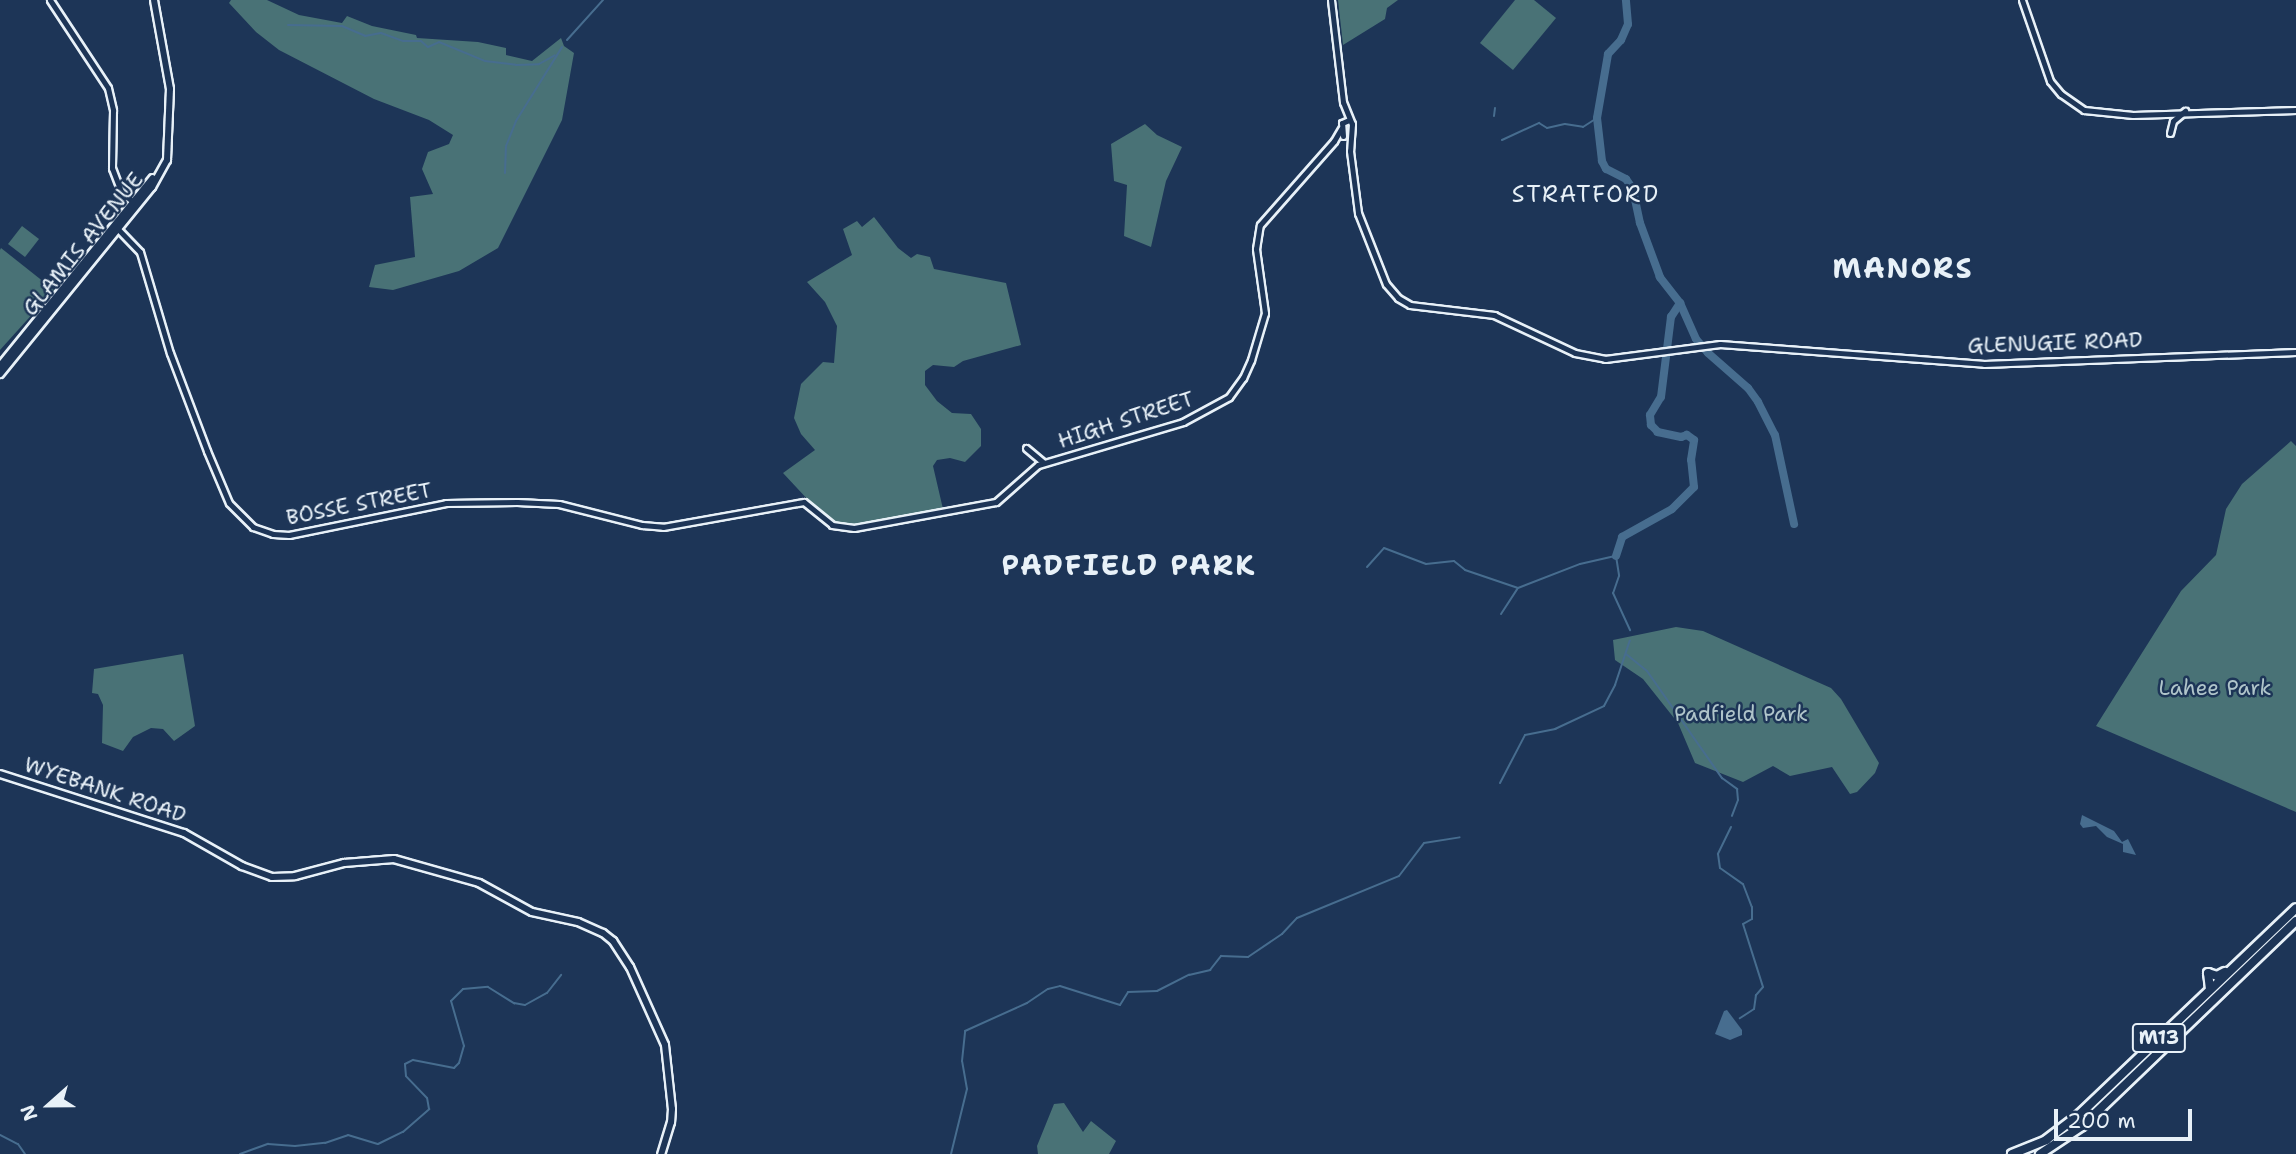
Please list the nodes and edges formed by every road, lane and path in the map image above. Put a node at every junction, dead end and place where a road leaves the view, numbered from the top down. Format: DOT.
graph roads {
  1 [pos="50,0"];
  2 [pos="154,0"];
  3 [pos="1331,0"];
  4 [pos="2022,0"];
  5 [pos="2296,110"];
  6 [pos="2185,111"];
  7 [pos="1344,123"];
  8 [pos="2170,133"];
  9 [pos="1346,136"];
  10 [pos="1334,141"];
  11 [pos="136,204"];
  12 [pos="117,228"];
  13 [pos="75,279"];
  14 [pos="2296,352"];
  15 [pos="0,366"];
  16 [pos="0,374"];
  17 [pos="1026,448"];
  18 [pos="1044,463"];
  19 [pos="1031,469"];
  20 [pos="0,774"];
  21 [pos="2296,908"];
  22 [pos="2296,922"];
  23 [pos="661,1154"];
  24 [pos="2012,1154"];
  25 [pos="2040,1154"];
  1 -- 11 [label="street"];
  2 -- 11 [label="main road, GLAMIS AVENUE"];
  3 -- 7 [label="street"];
  4 -- 6 [label="street"];
  5 -- 6 [label="street"];
  6 -- 8 [label="street"];
  7 -- 9 [label="street"];
  7 -- 9 [label="street"];
  7 -- 10 [label="street, HIGH STREET"];
  9 -- 10 [label="street, HIGH STREET"];
  9 -- 14 [label="street, GLENUGIE ROAD"];
  10 -- 18 [label="street, HIGH STREET"];
  11 -- 12 [label="main road, GLAMIS AVENUE"];
  12 -- 13 [label="main road, GLAMIS AVENUE"];
  12 -- 19 [label="street, BOSSE STREET"];
  13 -- 15 [label="main road, GLAMIS AVENUE"];
  13 -- 16 [label="main road, GLAMIS AVENUE"];
  17 -- 18 [label="street"];
  18 -- 19 [label="street, HIGH STREET"];
  20 -- 23 [label="main road, WYEBANK ROAD"];
  21 -- 24 [label="highway, M13"];
  22 -- 25 [label="highway, M13"];
}
